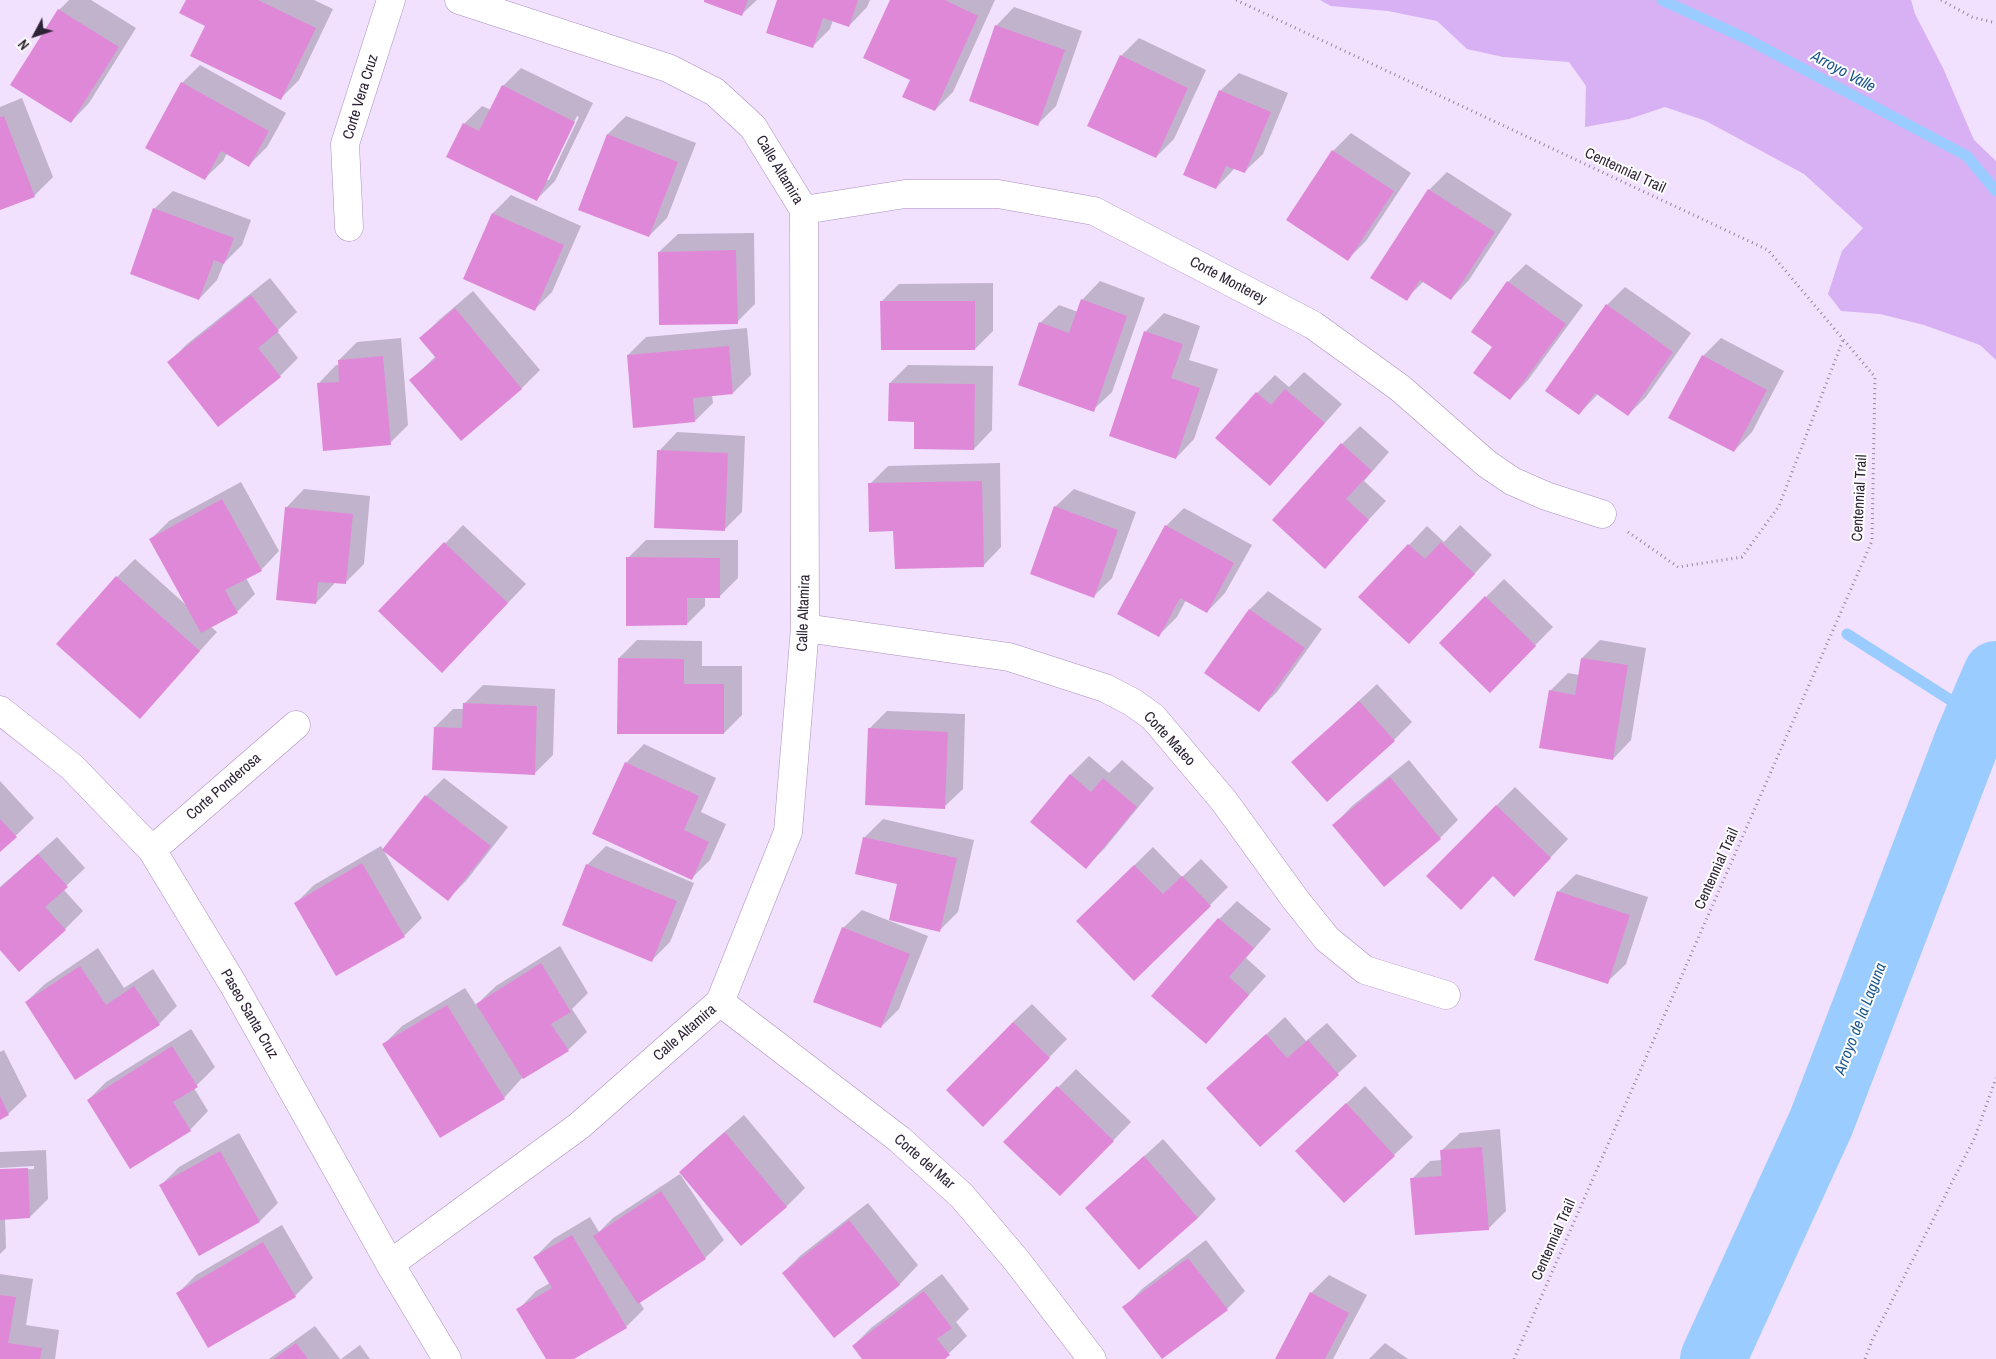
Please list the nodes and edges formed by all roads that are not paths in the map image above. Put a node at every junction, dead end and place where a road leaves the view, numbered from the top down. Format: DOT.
graph roads {
  1 [pos="391,0"];
  2 [pos="459,0"];
  3 [pos="804,210"];
  4 [pos="349,226"];
  5 [pos="1602,514"];
  6 [pos="805,628"];
  7 [pos="0,710"];
  8 [pos="296,725"];
  9 [pos="152,850"];
  10 [pos="1446,995"];
  11 [pos="720,1002"];
  12 [pos="390,1264"];
  13 [pos="446,1359"];
  14 [pos="1092,1359"];
  1 -- 4 [label="street, Corte Vera Cruz"];
  2 -- 3 [label="street, Calle Altamira"];
  3 -- 5 [label="street, Corte Monterey"];
  3 -- 6 [label="street, Calle Altamira"];
  6 -- 10 [label="street, Corte Mateo"];
  6 -- 11 [label="street, Calle Altamira"];
  7 -- 9 [label="street, Paseo Santa Cruz"];
  8 -- 9 [label="street, Corte Ponderosa"];
  9 -- 12 [label="street, Paseo Santa Cruz"];
  11 -- 12 [label="street, Calle Altamira"];
  11 -- 14 [label="street, Corte del Mar"];
  12 -- 13 [label="street, Paseo Santa Cruz"];
}
